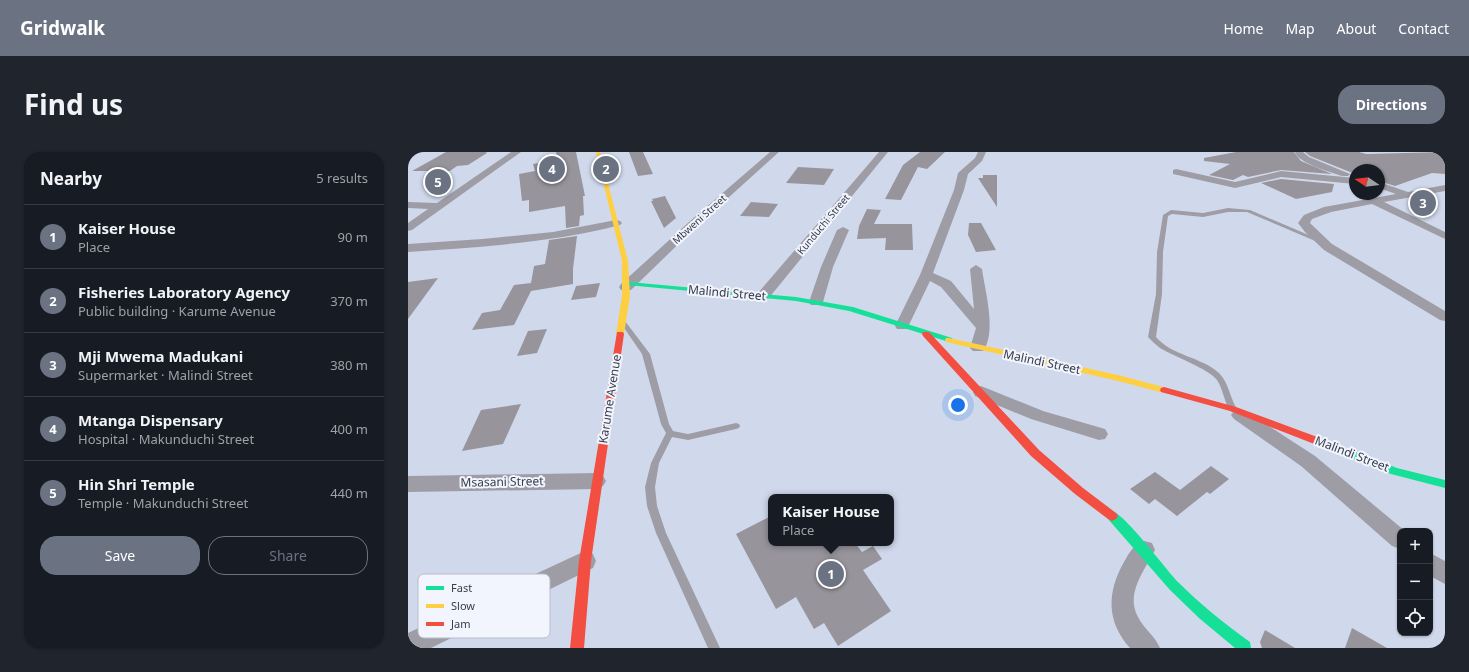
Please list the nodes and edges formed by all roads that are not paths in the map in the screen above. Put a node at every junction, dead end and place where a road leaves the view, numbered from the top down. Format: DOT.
graph roads {
  1 [pos="517,152"];
  2 [pos="598,152"];
  3 [pos="775,152"];
  4 [pos="884,152"];
  5 [pos="982,152"];
  6 [pos="1299,152"];
  7 [pos="1176,172"];
  8 [pos="1349,175"];
  9 [pos="1349,180"];
  10 [pos="1385,187"];
  11 [pos="1445,188"];
  12 [pos="1408,194"];
  13 [pos="1373,201"];
  14 [pos="408,205"];
  15 [pos="438,206"];
  16 [pos="616,223"];
  17 [pos="408,228"];
  18 [pos="843,230"];
  19 [pos="1445,236"];
  20 [pos="1322,243"];
  21 [pos="408,248"];
  22 [pos="976,269"];
  23 [pos="926,275"];
  24 [pos="627,286"];
  25 [pos="762,296"];
  26 [pos="816,302"];
  27 [pos="1445,317"];
  28 [pos="622,321"];
  29 [pos="902,326"];
  30 [pos="983,327"];
  31 [pos="926,334"];
  32 [pos="978,348"];
  33 [pos="981,392"];
  34 [pos="1233,409"];
  35 [pos="736,426"];
  36 [pos="670,433"];
  37 [pos="1098,434"];
  38 [pos="596,481"];
  39 [pos="408,484"];
  40 [pos="1445,484"];
  41 [pos="1397,538"];
  42 [pos="1144,550"];
  43 [pos="585,561"];
  44 [pos="1431,564"];
  45 [pos="1445,574"];
  46 [pos="550,578"];
  47 [pos="425,638"];
  48 [pos="408,646"];
  49 [pos="1246,647"];
  50 [pos="577,648"];
  51 [pos="714,648"];
  52 [pos="1147,648"];
  1 -- 15 [label="street"];
  2 -- 16 [label="street, Karume Avenue"];
  3 -- 24 [label="street, Mbweni Street"];
  4 -- 25 [label="street, Kunduchi Street"];
  5 -- 23 [label="street"];
  6 -- 8 [label="street"];
  7 -- 9 [label="street"];
  10 -- 12 [label="street"];
  11 -- 12 [label="street"];
  12 -- 13 [label="street"];
  13 -- 19 [label="street"];
  13 -- 20 [label="street"];
  14 -- 15 [label="street"];
  15 -- 17 [label="street"];
  16 -- 21 [label="street"];
  16 -- 24 [label="street, Karume Avenue"];
  18 -- 26 [label="street"];
  20 -- 27 [label="street"];
  20 -- 34 [label="lane"];
  22 -- 30 [label="street"];
  23 -- 29 [label="street"];
  23 -- 30 [label="street"];
  24 -- 25 [label="street, Malindi Street"];
  24 -- 28 [label="street, Karume Avenue"];
  25 -- 26 [label="street, Malindi Street"];
  26 -- 29 [label="street, Malindi Street"];
  28 -- 36 [label="lane"];
  28 -- 38 [label="street, Karume Avenue"];
  29 -- 31 [label="street, Malindi Street"];
  30 -- 32 [label="street"];
  31 -- 32 [label="street, Malindi Street"];
  31 -- 33 [label="street"];
  32 -- 34 [label="street, Malindi Street"];
  33 -- 37 [label="street"];
  33 -- 42 [label="street"];
  34 -- 40 [label="street, Malindi Street"];
  34 -- 41 [label="street"];
  35 -- 36 [label="lane"];
  36 -- 51 [label="lane"];
  38 -- 39 [label="street, Msasani Street"];
  38 -- 43 [label="street, Karume Avenue"];
  42 -- 49 [label="street"];
  42 -- 52 [label="street"];
  43 -- 46 [label="street"];
  43 -- 50 [label="street, Karume Avenue"];
  44 -- 45 [label="street"];
  47 -- 48 [label="street"];
}
